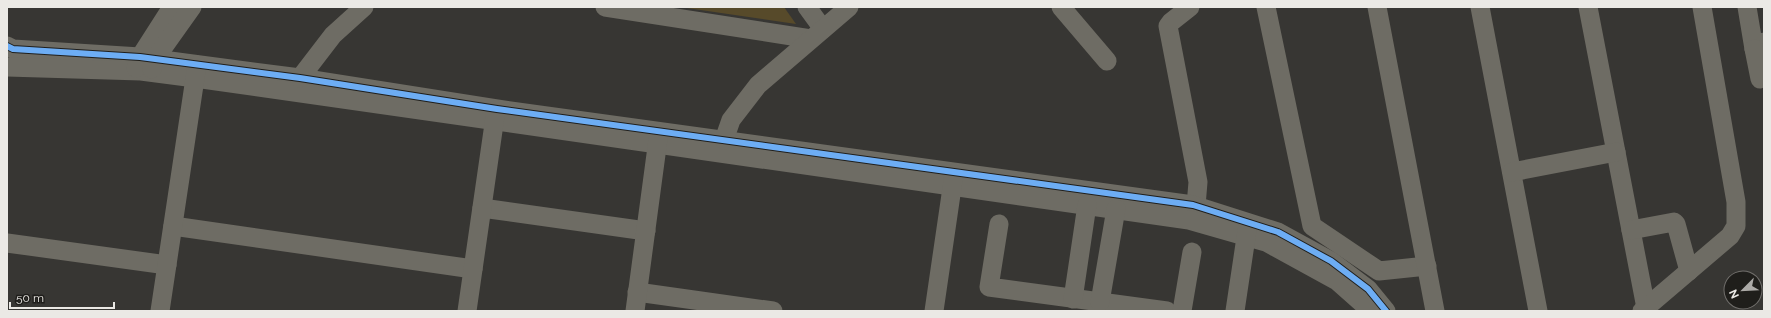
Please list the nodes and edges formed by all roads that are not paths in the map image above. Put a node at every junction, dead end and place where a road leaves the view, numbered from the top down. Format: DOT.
graph roads {
  1 [pos="172,7"];
  2 [pos="192,7"];
  3 [pos="364,7"];
  4 [pos="605,7"];
  5 [pos="806,7"];
  6 [pos="849,7"];
  7 [pos="1061,7"];
  8 [pos="1190,7"];
  9 [pos="1266,7"];
  10 [pos="1377,7"];
  11 [pos="1480,7"];
  12 [pos="1588,7"];
  13 [pos="1702,7"];
  14 [pos="1747,7"];
  15 [pos="817,34"];
  16 [pos="7,46"];
  17 [pos="1759,46"];
  18 [pos="1107,61"];
  19 [pos="145,65"];
  20 [pos="7,67"];
  21 [pos="196,71"];
  22 [pos="300,78"];
  23 [pos="1760,79"];
  24 [pos="496,115"];
  25 [pos="659,138"];
  26 [pos="724,140"];
  27 [pos="1616,152"];
  28 [pos="1512,172"];
  29 [pos="953,179"];
  30 [pos="1087,205"];
  31 [pos="1196,206"];
  32 [pos="482,208"];
  33 [pos="1116,210"];
  34 [pos="999,224"];
  35 [pos="173,226"];
  36 [pos="1247,230"];
  37 [pos="1631,230"];
  38 [pos="646,231"];
  39 [pos="7,243"];
  40 [pos="1192,252"];
  41 [pos="167,265"];
  42 [pos="1427,266"];
  43 [pos="473,269"];
  44 [pos="1689,271"];
  45 [pos="637,292"];
  46 [pos="1073,299"];
  47 [pos="1100,302"];
  48 [pos="1644,310"];
  49 [pos="160,311"];
  50 [pos="467,311"];
  51 [pos="634,311"];
  52 [pos="773,311"];
  53 [pos="934,311"];
  54 [pos="1167,311"];
  55 [pos="1182,311"];
  56 [pos="1235,311"];
  57 [pos="1371,311"];
  58 [pos="1386,311"];
  59 [pos="1435,311"];
  60 [pos="1538,311"];
  1 -- 19 [label="street"];
  2 -- 19 [label="street"];
  3 -- 22 [label="street"];
  4 -- 15 [label="street"];
  5 -- 15 [label="street"];
  6 -- 15 [label="street"];
  7 -- 18 [label="street"];
  8 -- 31 [label="street"];
  9 -- 42 [label="street"];
  10 -- 42 [label="street"];
  11 -- 28 [label="street"];
  12 -- 27 [label="street"];
  13 -- 44 [label="street"];
  14 -- 17 [label="street"];
  15 -- 26 [label="street"];
  16 -- 19 [label="street"];
  17 -- 23 [label="street"];
  19 -- 20 [label="street"];
  19 -- 21 [label="street"];
  21 -- 22 [label="street"];
  21 -- 24 [label="street"];
  21 -- 35 [label="street"];
  22 -- 24 [label="street"];
  24 -- 25 [label="street"];
  24 -- 32 [label="street"];
  25 -- 26 [label="street"];
  25 -- 29 [label="street"];
  25 -- 38 [label="street"];
  26 -- 29 [label="street"];
  27 -- 28 [label="street"];
  27 -- 37 [label="street"];
  28 -- 60 [label="street"];
  29 -- 30 [label="street"];
  29 -- 31 [label="street"];
  29 -- 53 [label="street"];
  30 -- 33 [label="street"];
  30 -- 46 [label="street"];
  31 -- 36 [label="street"];
  32 -- 38 [label="street"];
  32 -- 43 [label="street"];
  33 -- 36 [label="street"];
  33 -- 47 [label="street"];
  34 -- 46 [label="street"];
  35 -- 41 [label="street"];
  35 -- 43 [label="street"];
  36 -- 56 [label="street"];
  36 -- 57 [label="street"];
  36 -- 58 [label="street"];
  37 -- 44 [label="street"];
  37 -- 48 [label="street"];
  38 -- 45 [label="street"];
  39 -- 41 [label="street"];
  40 -- 55 [label="street"];
  41 -- 49 [label="street"];
  42 -- 59 [label="street"];
  43 -- 50 [label="street"];
  44 -- 48 [label="street"];
  45 -- 51 [label="street"];
  45 -- 52 [label="street"];
  46 -- 47 [label="street"];
  47 -- 54 [label="street"];
}
